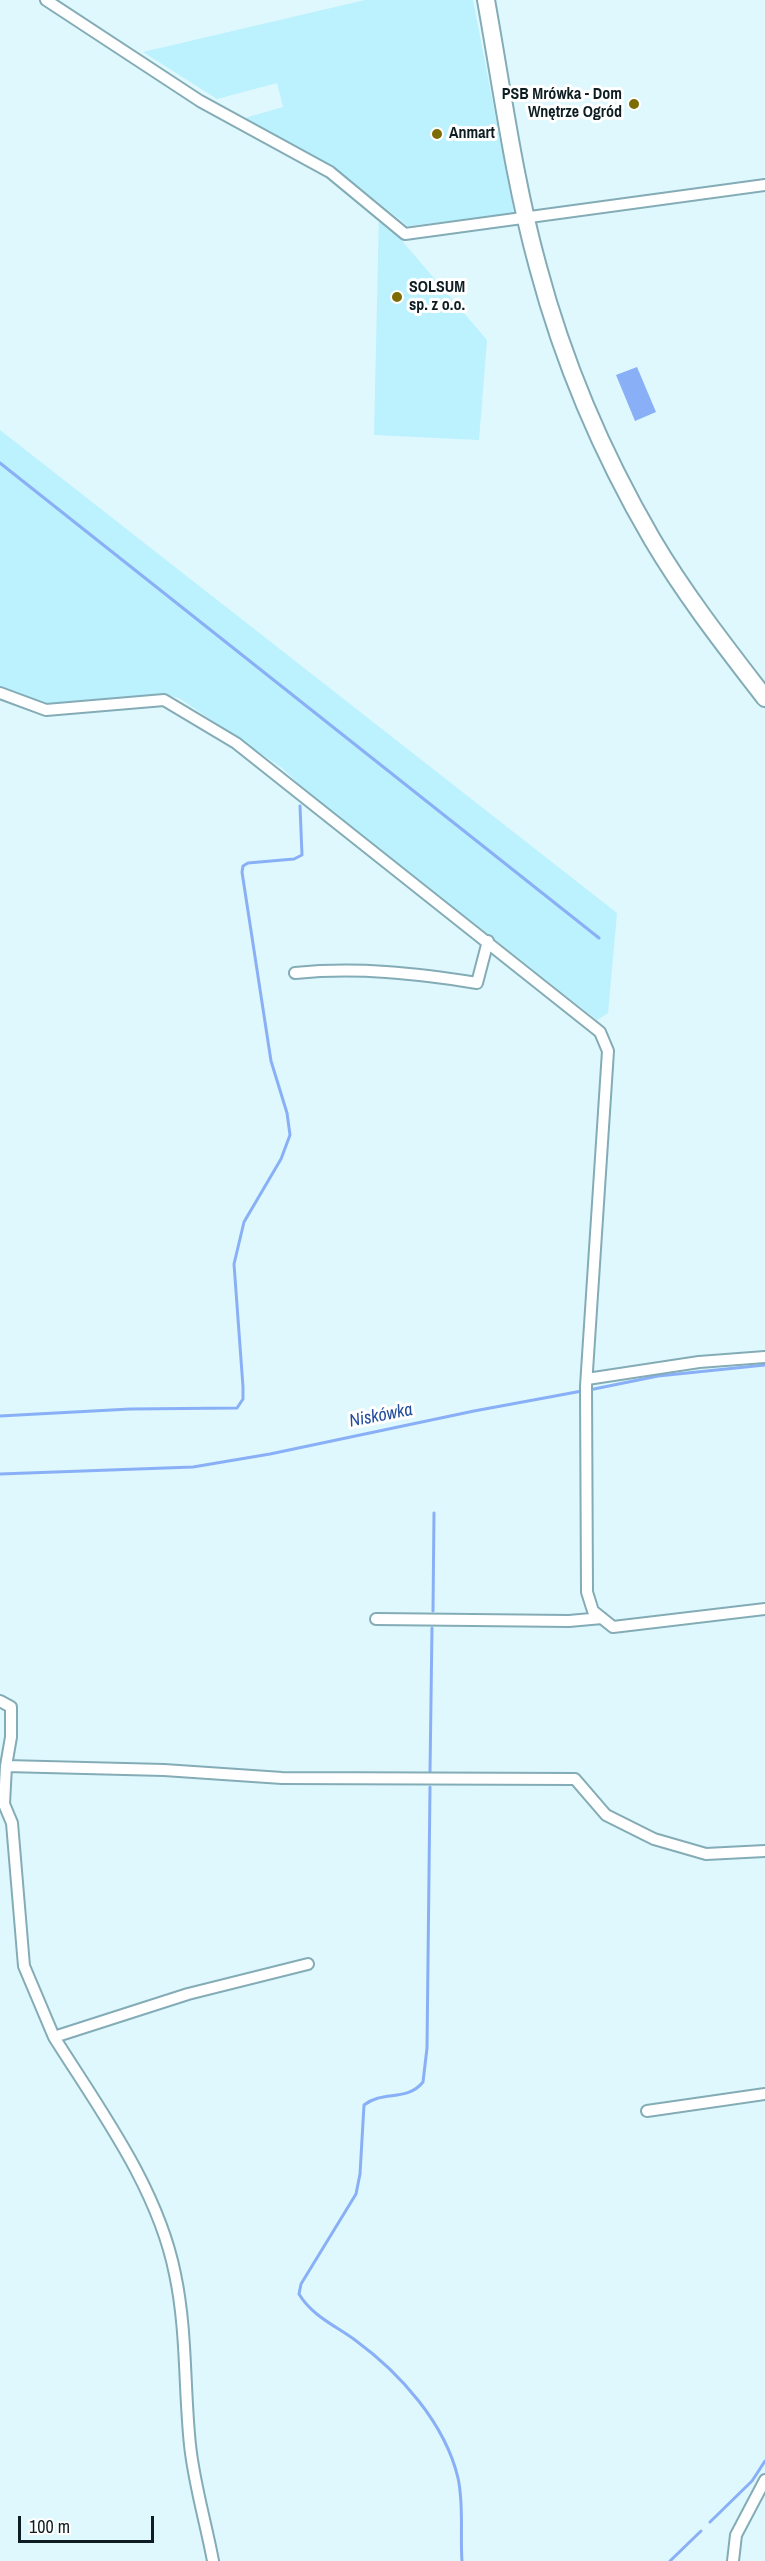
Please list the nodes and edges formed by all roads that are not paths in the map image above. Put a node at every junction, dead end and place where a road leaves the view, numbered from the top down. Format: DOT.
graph roads {
  1 [pos="46,0"];
  2 [pos="486,0"];
  3 [pos="765,185"];
  4 [pos="527,218"];
  5 [pos="0,693"];
  6 [pos="765,698"];
  7 [pos="488,941"];
  8 [pos="295,973"];
  9 [pos="765,1357"];
  10 [pos="586,1382"];
  11 [pos="765,1609"];
  12 [pos="602,1618"];
  13 [pos="376,1619"];
  14 [pos="0,1701"];
  15 [pos="6,1766"];
  16 [pos="2,1803"];
  17 [pos="765,1851"];
  18 [pos="308,1964"];
  19 [pos="54,2037"];
  20 [pos="765,2094"];
  21 [pos="647,2111"];
  22 [pos="765,2480"];
  23 [pos="213,2561"];
  24 [pos="733,2561"];
  1 -- 4 [label="street"];
  2 -- 4 [label="main road"];
  3 -- 4 [label="street"];
  4 -- 6 [label="main road"];
  5 -- 7 [label="street"];
  7 -- 8 [label="street"];
  7 -- 10 [label="street"];
  9 -- 10 [label="street"];
  10 -- 12 [label="street"];
  11 -- 12 [label="street"];
  12 -- 13 [label="street"];
  14 -- 15 [label="street"];
  15 -- 16 [label="street"];
  15 -- 17 [label="street"];
  16 -- 19 [label="street"];
  18 -- 19 [label="street"];
  19 -- 23 [label="street"];
  20 -- 21 [label="street"];
  22 -- 24 [label="street"];
}
